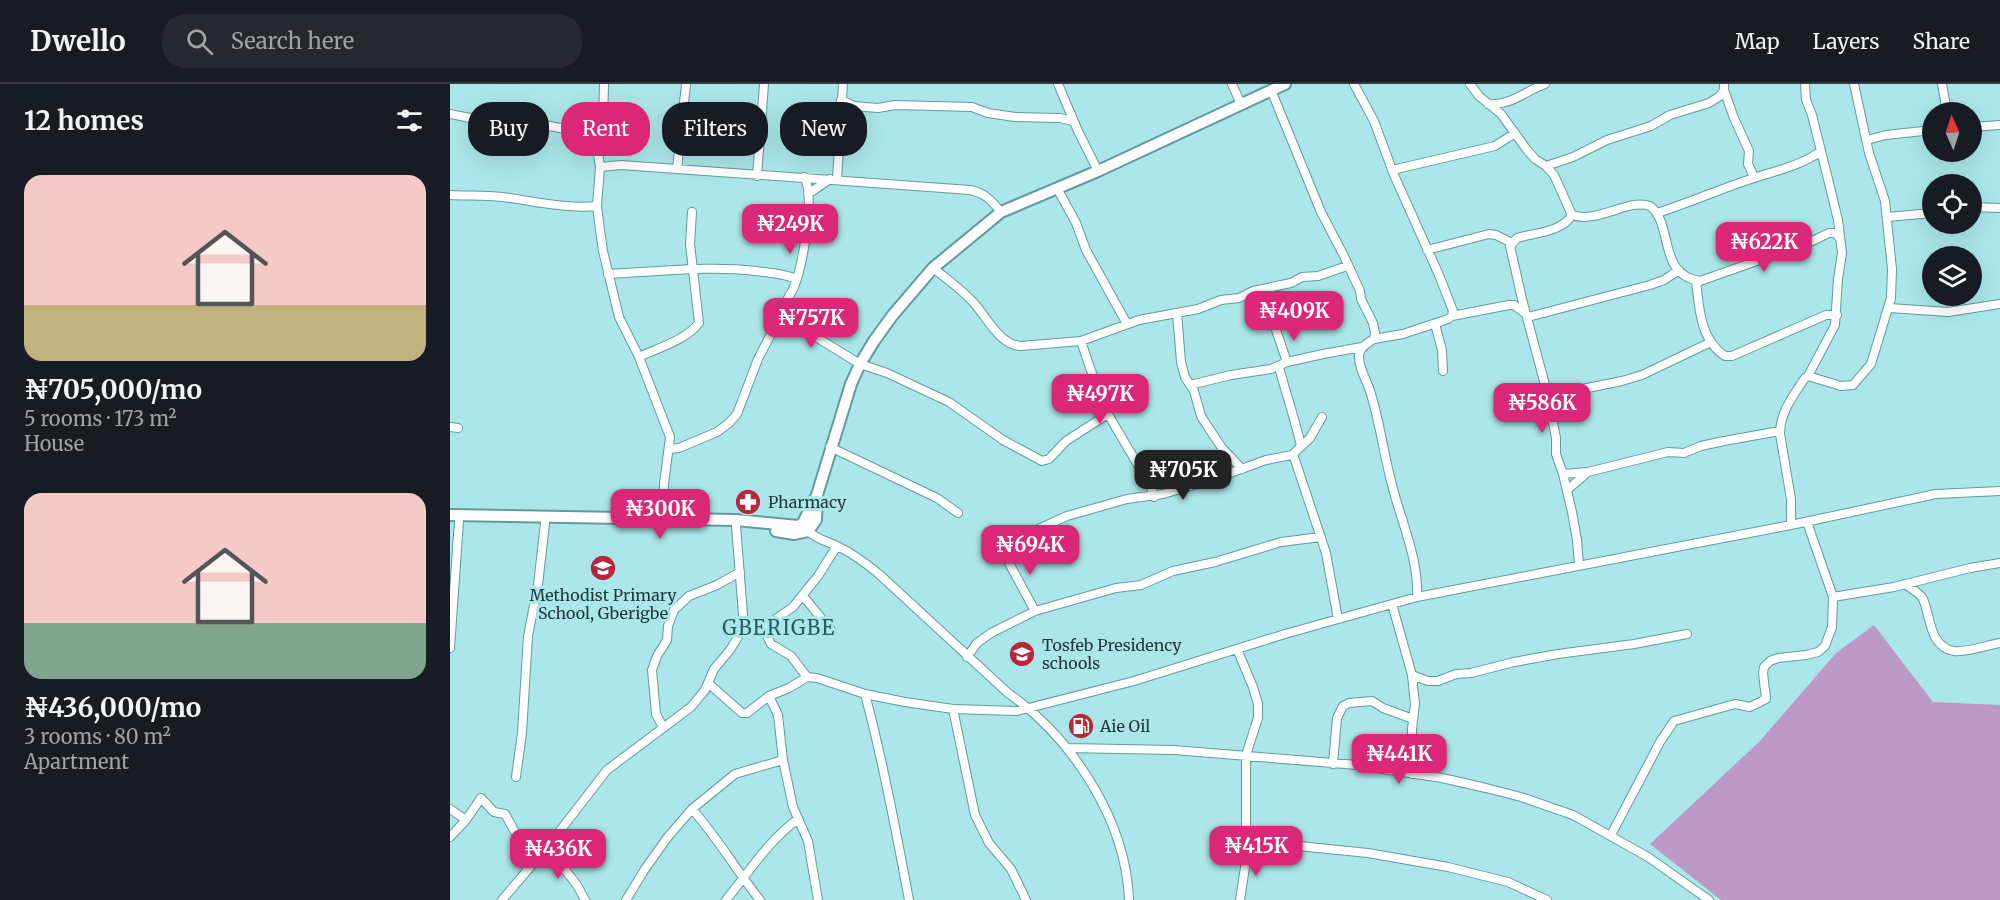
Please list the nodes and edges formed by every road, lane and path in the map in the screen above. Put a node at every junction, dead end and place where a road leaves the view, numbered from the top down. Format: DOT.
graph roads {
  1 [pos="604,84"];
  2 [pos="686,84"];
  3 [pos="764,84"];
  4 [pos="843,84"];
  5 [pos="1058,84"];
  6 [pos="1232,84"];
  7 [pos="1285,84"];
  8 [pos="1354,84"];
  9 [pos="1470,84"];
  10 [pos="1545,84"];
  11 [pos="1805,84"];
  12 [pos="1854,84"];
  13 [pos="1942,84"];
  14 [pos="1724,87"];
  15 [pos="1271,90"];
  16 [pos="840,100"];
  17 [pos="603,102"];
  18 [pos="1945,102"];
  19 [pos="1242,104"];
  20 [pos="1487,104"];
  21 [pos="450,114"];
  22 [pos="1073,121"];
  23 [pos="2000,126"];
  24 [pos="561,127"];
  25 [pos="1982,127"];
  26 [pos="1922,131"];
  27 [pos="1515,133"];
  28 [pos="1867,140"];
  29 [pos="1821,150"];
  30 [pos="598,156"];
  31 [pos="1546,166"];
  32 [pos="600,167"];
  33 [pos="677,169"];
  34 [pos="1392,170"];
  35 [pos="1098,171"];
  36 [pos="757,176"];
  37 [pos="804,177"];
  38 [pos="1755,177"];
  39 [pos="833,179"];
  40 [pos="1057,188"];
  41 [pos="808,194"];
  42 [pos="450,195"];
  43 [pos="597,206"];
  44 [pos="1982,207"];
  45 [pos="2000,208"];
  46 [pos="692,212"];
  47 [pos="1001,212"];
  48 [pos="1657,213"];
  49 [pos="1922,214"];
  50 [pos="1572,215"];
  51 [pos="1887,217"];
  52 [pos="1840,238"];
  53 [pos="1512,243"];
  54 [pos="1427,250"];
  55 [pos="1347,266"];
  56 [pos="691,268"];
  57 [pos="933,268"];
  58 [pos="1679,270"];
  59 [pos="608,274"];
  60 [pos="796,279"];
  61 [pos="1696,281"];
  62 [pos="1522,299"];
  63 [pos="2000,304"];
  64 [pos="1517,307"];
  65 [pos="1890,308"];
  66 [pos="782,313"];
  67 [pos="1177,313"];
  68 [pos="1527,315"];
  69 [pos="1837,315"];
  70 [pos="1452,316"];
  71 [pos="1127,324"];
  72 [pos="1435,324"];
  73 [pos="1276,330"];
  74 [pos="1374,339"];
  75 [pos="1081,341"];
  76 [pos="1711,342"];
  77 [pos="1362,347"];
  78 [pos="639,357"];
  79 [pos="1287,362"];
  80 [pos="860,364"];
  81 [pos="1279,367"];
  82 [pos="1443,371"];
  83 [pos="1808,376"];
  84 [pos="1190,385"];
  85 [pos="1548,396"];
  86 [pos="1108,414"];
  87 [pos="1322,417"];
  88 [pos="1780,431"];
  89 [pos="1301,446"];
  90 [pos="830,447"];
  91 [pos="669,449"];
  92 [pos="1293,454"];
  93 [pos="1242,469"];
  94 [pos="1588,472"];
  95 [pos="1563,474"];
  96 [pos="1567,490"];
  97 [pos="2000,491"];
  98 [pos="817,495"];
  99 [pos="1154,496"];
  100 [pos="958,513"];
  101 [pos="453,519"];
  102 [pos="663,519"];
  103 [pos="1808,522"];
  104 [pos="545,524"];
  105 [pos="1791,525"];
  106 [pos="736,526"];
  107 [pos="808,531"];
  108 [pos="1321,537"];
  109 [pos="837,546"];
  110 [pos="2000,563"];
  111 [pos="1580,565"];
  112 [pos="740,572"];
  113 [pos="1905,584"];
  114 [pos="802,596"];
  115 [pos="1416,597"];
  116 [pos="1833,597"];
  117 [pos="1392,604"];
  118 [pos="1035,611"];
  119 [pos="1338,619"];
  120 [pos="744,621"];
  121 [pos="763,628"];
  122 [pos="831,630"];
  123 [pos="1687,634"];
  124 [pos="2000,643"];
  125 [pos="450,648"];
  126 [pos="1236,649"];
  127 [pos="967,657"];
  128 [pos="1412,675"];
  129 [pos="807,677"];
  130 [pos="708,683"];
  131 [pos="866,694"];
  132 [pos="769,696"];
  133 [pos="1030,708"];
  134 [pos="953,709"];
  135 [pos="1413,719"];
  136 [pos="663,727"];
  137 [pos="1067,748"];
  138 [pos="1246,756"];
  139 [pos="783,760"];
  140 [pos="1333,764"];
  141 [pos="1412,774"];
  142 [pos="516,777"];
  143 [pos="450,809"];
  144 [pos="692,809"];
  145 [pos="798,819"];
  146 [pos="466,820"];
  147 [pos="1611,835"];
  148 [pos="450,837"];
  149 [pos="1249,841"];
  150 [pos="547,847"];
  151 [pos="743,879"];
  152 [pos="1698,897"];
  153 [pos="502,900"];
  154 [pos="585,900"];
  155 [pos="626,900"];
  156 [pos="726,900"];
  157 [pos="760,900"];
  158 [pos="818,900"];
  159 [pos="909,900"];
  160 [pos="1026,900"];
  161 [pos="1129,900"];
  162 [pos="1240,900"];
  163 [pos="1547,900"];
  164 [pos="1709,900"];
  1 -- 17 [label="street"];
  2 -- 33 [label="street"];
  3 -- 36 [label="street"];
  4 -- 16 [label="street"];
  5 -- 22 [label="street"];
  6 -- 19 [label="street"];
  7 -- 15 [label="main road"];
  8 -- 34 [label="street"];
  9 -- 20 [label="street"];
  10 -- 20 [label="street"];
  11 -- 29 [label="street"];
  12 -- 28 [label="street"];
  13 -- 18 [label="street"];
  14 -- 31 [label="street"];
  14 -- 38 [label="street"];
  15 -- 19 [label="main road"];
  15 -- 55 [label="street"];
  16 -- 22 [label="street"];
  16 -- 39 [label="street"];
  19 -- 35 [label="main road"];
  20 -- 27 [label="street"];
  21 -- 24 [label="street"];
  22 -- 35 [label="street"];
  23 -- 25 [label="street"];
  26 -- 28 [label="street"];
  27 -- 31 [label="street"];
  27 -- 34 [label="street"];
  28 -- 51 [label="street"];
  29 -- 38 [label="street"];
  29 -- 52 [label="street"];
  30 -- 32 [label="street"];
  31 -- 50 [label="street"];
  32 -- 33 [label="street"];
  32 -- 43 [label="street"];
  33 -- 36 [label="street"];
  34 -- 54 [label="street"];
  35 -- 40 [label="main road"];
  36 -- 37 [label="street"];
  37 -- 39 [label="street"];
  37 -- 41 [label="street"];
  38 -- 48 [label="street"];
  39 -- 41 [label="street"];
  39 -- 47 [label="street"];
  40 -- 47 [label="main road"];
  40 -- 71 [label="street"];
  41 -- 60 [label="street"];
  42 -- 43 [label="street"];
  43 -- 59 [label="street"];
  44 -- 45 [label="street"];
  46 -- 56 [label="street"];
  47 -- 57 [label="main road"];
  48 -- 50 [label="street"];
  48 -- 58 [label="street"];
  49 -- 51 [label="street"];
  50 -- 53 [label="street"];
  51 -- 65 [label="street"];
  52 -- 61 [label="street"];
  52 -- 69 [label="street"];
  53 -- 54 [label="street"];
  53 -- 62 [label="street"];
  54 -- 70 [label="street"];
  55 -- 67 [label="street"];
  55 -- 74 [label="street"];
  56 -- 59 [label="street"];
  56 -- 60 [label="street"];
  56 -- 78 [label="street"];
  57 -- 75 [label="street"];
  57 -- 80 [label="main road"];
  58 -- 61 [label="street"];
  58 -- 68 [label="street"];
  59 -- 78 [label="street"];
  60 -- 66 [label="street"];
  61 -- 76 [label="street"];
  62 -- 64 [label="street"];
  62 -- 68 [label="street"];
  63 -- 65 [label="street"];
  64 -- 68 [label="street"];
  64 -- 70 [label="street"];
  65 -- 83 [label="street"];
  66 -- 80 [label="street"];
  66 -- 91 [label="street"];
  67 -- 71 [label="street"];
  67 -- 84 [label="street"];
  68 -- 85 [label="street"];
  69 -- 76 [label="street"];
  69 -- 83 [label="street"];
  70 -- 72 [label="street"];
  71 -- 75 [label="street"];
  72 -- 74 [label="street"];
  72 -- 82 [label="street"];
  73 -- 79 [label="street"];
  74 -- 77 [label="street"];
  75 -- 86 [label="street"];
  76 -- 85 [label="street"];
  77 -- 79 [label="street"];
  77 -- 115 [label="street"];
  78 -- 91 [label="street"];
  79 -- 81 [label="street"];
  80 -- 86 [label="street"];
  80 -- 90 [label="main road"];
  81 -- 84 [label="street"];
  81 -- 89 [label="street"];
  83 -- 88 [label="street"];
  84 -- 93 [label="street"];
  85 -- 95 [label="street"];
  86 -- 99 [label="street"];
  87 -- 89 [label="street"];
  88 -- 94 [label="street"];
  88 -- 105 [label="street"];
  89 -- 92 [label="street"];
  90 -- 98 [label="main road"];
  90 -- 100 [label="street"];
  91 -- 102 [label="street"];
  92 -- 93 [label="street"];
  92 -- 108 [label="street"];
  93 -- 99 [label="street"];
  94 -- 95 [label="street"];
  94 -- 96 [label="street"];
  95 -- 96 [label="street"];
  96 -- 111 [label="street"];
  97 -- 103 [label="street"];
  98 -- 102 [label="main road"];
  98 -- 107 [label="main road"];
  99 -- 118 [label="street"];
  101 -- 102 [label="main road"];
  101 -- 104 [label="main road"];
  101 -- 125 [label="street"];
  103 -- 105 [label="street"];
  103 -- 116 [label="street"];
  104 -- 106 [label="main road"];
  104 -- 142 [label="street"];
  105 -- 111 [label="street"];
  106 -- 107 [label="main road"];
  106 -- 112 [label="street"];
  107 -- 109 [label="street"];
  108 -- 118 [label="street"];
  108 -- 119 [label="street"];
  109 -- 114 [label="street"];
  109 -- 127 [label="street"];
  110 -- 113 [label="street"];
  111 -- 115 [label="street"];
  112 -- 120 [label="street"];
  112 -- 136 [label="street"];
  113 -- 116 [label="street"];
  113 -- 124 [label="street"];
  114 -- 121 [label="street"];
  114 -- 122 [label="street"];
  115 -- 117 [label="street"];
  116 -- 147 [label="street"];
  117 -- 119 [label="street"];
  117 -- 128 [label="street"];
  118 -- 127 [label="street"];
  119 -- 126 [label="street"];
  120 -- 121 [label="street"];
  120 -- 130 [label="street"];
  121 -- 129 [label="street"];
  123 -- 128 [label="street"];
  126 -- 133 [label="street"];
  126 -- 138 [label="street"];
  127 -- 133 [label="street"];
  128 -- 135 [label="street"];
  129 -- 131 [label="street"];
  129 -- 132 [label="street"];
  130 -- 132 [label="street"];
  130 -- 136 [label="street"];
  131 -- 134 [label="street"];
  131 -- 159 [label="street"];
  132 -- 139 [label="street"];
  133 -- 134 [label="street"];
  133 -- 137 [label="street"];
  134 -- 160 [label="street"];
  135 -- 140 [label="street"];
  135 -- 141 [label="street"];
  136 -- 150 [label="street"];
  137 -- 138 [label="street"];
  137 -- 161 [label="street"];
  138 -- 140 [label="street"];
  138 -- 149 [label="street"];
  139 -- 144 [label="street"];
  139 -- 145 [label="street"];
  140 -- 141 [label="street"];
  141 -- 147 [label="street"];
  143 -- 146 [label="street"];
  144 -- 151 [label="street"];
  144 -- 155 [label="street"];
  145 -- 151 [label="street"];
  145 -- 158 [label="street"];
  146 -- 148 [label="street"];
  146 -- 150 [label="street"];
  147 -- 152 [label="street"];
  149 -- 162 [label="street"];
  149 -- 163 [label="street"];
  150 -- 153 [label="street"];
  150 -- 154 [label="street"];
  151 -- 156 [label="street"];
  151 -- 157 [label="street"];
  152 -- 164 [label="street"];
}
